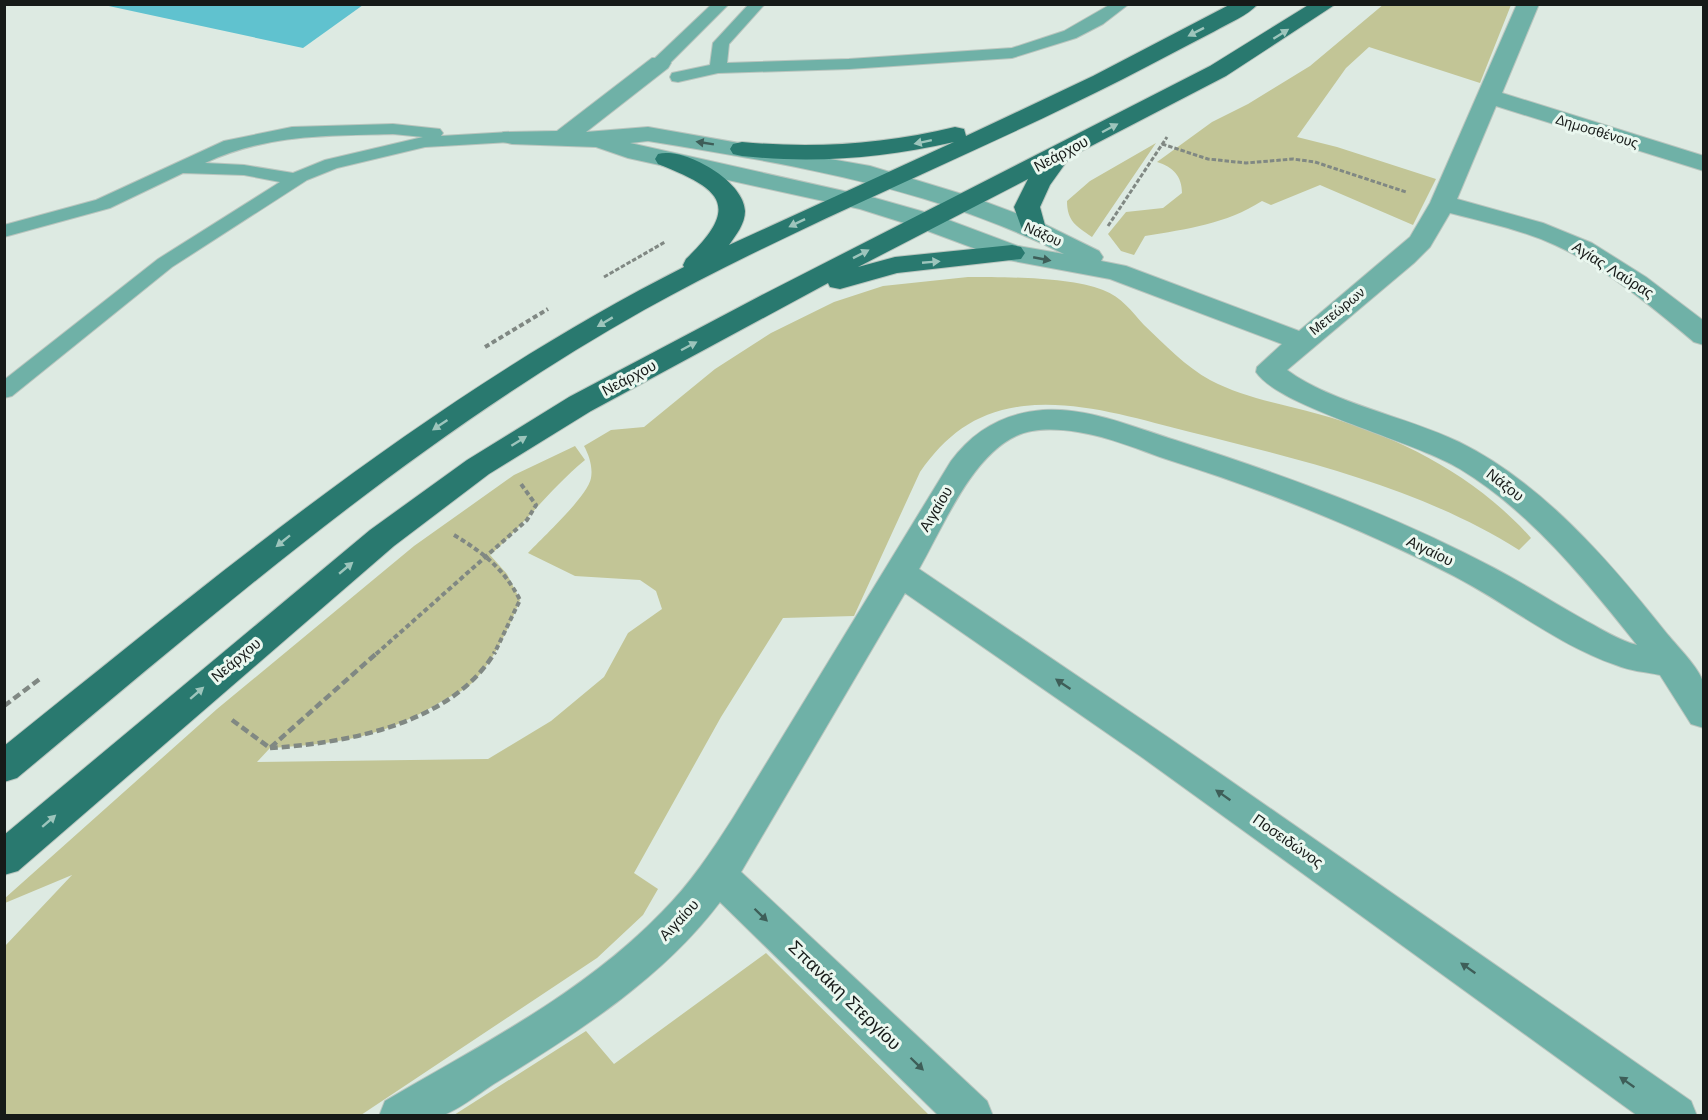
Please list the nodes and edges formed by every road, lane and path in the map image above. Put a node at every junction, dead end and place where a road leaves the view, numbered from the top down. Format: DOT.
graph roads {
  1 [pos="722,4"];
  2 [pos="758,4"];
  3 [pos="1122,4"];
  4 [pos="1248,4"];
  5 [pos="1326,4"];
  6 [pos="1528,4"];
  7 [pos="660,63"];
  8 [pos="718,68"];
  9 [pos="678,77"];
  10 [pos="634,83"];
  11 [pos="1490,98"];
  12 [pos="1059,100"];
  13 [pos="1173,130"];
  14 [pos="512,137"];
  15 [pos="479,138"];
  16 [pos="564,138"];
  17 [pos="599,140"];
  18 [pos="1162,144"];
  19 [pos="742,149"];
  20 [pos="1064,153"];
  21 [pos="667,159"];
  22 [pos="1704,164"];
  23 [pos="178,168"];
  24 [pos="296,179"];
  25 [pos="890,179"];
  26 [pos="848,199"];
  27 [pos="1443,202"];
  28 [pos="966,203"];
  29 [pos="926,221"];
  30 [pos="1107,228"];
  31 [pos="1033,229"];
  32 [pos="4,231"];
  33 [pos="1012,252"];
  34 [pos="1116,272"];
  35 [pos="772,300"];
  36 [pos="633,305"];
  37 [pos="1704,336"];
  38 [pos="1300,341"];
  39 [pos="4,391"];
  40 [pos="519,483"];
  41 [pos="450,533"];
  42 [pos="490,556"];
  43 [pos="899,572"];
  44 [pos="1672,664"];
  45 [pos="1704,714"];
  46 [pos="226,715"];
  47 [pos="270,748"];
  48 [pos="4,767"];
  49 [pos="4,859"];
  50 [pos="718,875"];
  51 [pos="401,1116"];
  52 [pos="971,1116"];
  53 [pos="1675,1116"];
  1 -- 7 [label="lane"];
  2 -- 8 [label="lane"];
  3 -- 8 [label="lane"];
  4 -- 12 [label="main road, one-way"];
  20 -- 5 [label="main road, Νεάρχου, one-way"];
  6 -- 11 [label="street, Μετεώρων"];
  7 -- 10 [label="street"];
  8 -- 9 [label="lane"];
  9 -- 10 [label="street"];
  10 -- 16 [label="street"];
  11 -- 22 [label="street, Δημοσθένους"];
  11 -- 27 [label="street, Μετεώρων"];
  12 -- 19 [label="main road, one-way"];
  12 -- 25 [label="main road"];
  13 -- 18 [label="path"];
  14 -- 15 [label="lane"];
  14 -- 16 [label="street"];
  15 -- 23 [label="lane"];
  15 -- 24 [label="lane"];
  16 -- 17 [label="street"];
  19 -- 17 [label="street, Νάξου, one-way"];
  17 -- 21 [label="street, Μετεώρων"];
  18 -- 27 [label="path"];
  18 -- 30 [label="path"];
  19 -- 25 [label="street, Νάξου"];
  20 -- 28 [label="main road, Νεάρχου"];
  20 -- 31 [label="main road"];
  21 -- 26 [label="street, Μετεώρων"];
  21 -- 36 [label="main road"];
  23 -- 24 [label="lane"];
  23 -- 32 [label="lane"];
  24 -- 39 [label="lane"];
  25 -- 26 [label="main road"];
  25 -- 28 [label="street, Νάξου"];
  26 -- 29 [label="street, Μετεώρων"];
  26 -- 36 [label="main road, one-way"];
  27 -- 37 [label="street, Αγίας Λαύρας"];
  27 -- 38 [label="street, Μετεώρων"];
  28 -- 29 [label="main road, Νεάρχου"];
  28 -- 31 [label="street, Νάξου"];
  29 -- 33 [label="street, Μετεώρων"];
  35 -- 29 [label="main road, Νεάρχου, one-way"];
  31 -- 34 [label="street, Νάξου"];
  33 -- 34 [label="street, Μετεώρων, one-way"];
  35 -- 33 [label="main road, one-way"];
  34 -- 38 [label="street, Μετεώρων"];
  49 -- 35 [label="main road, Νεάρχου, one-way"];
  36 -- 48 [label="main road, one-way"];
  38 -- 44 [label="street, Νάξου"];
  40 -- 42 [label="path"];
  41 -- 42 [label="path"];
  42 -- 47 [label="path"];
  42 -- 47 [label="path"];
  43 -- 44 [label="street, Αιγαίου"];
  43 -- 50 [label="street, Αιγαίου"];
  53 -- 43 [label="street, Ποσειδώνος, one-way"];
  44 -- 45 [label="street, Νάξου"];
  46 -- 47 [label="path"];
  50 -- 51 [label="street, Αιγαίου"];
  50 -- 52 [label="street, Σπανάκη Στεργίου, one-way"];
}
